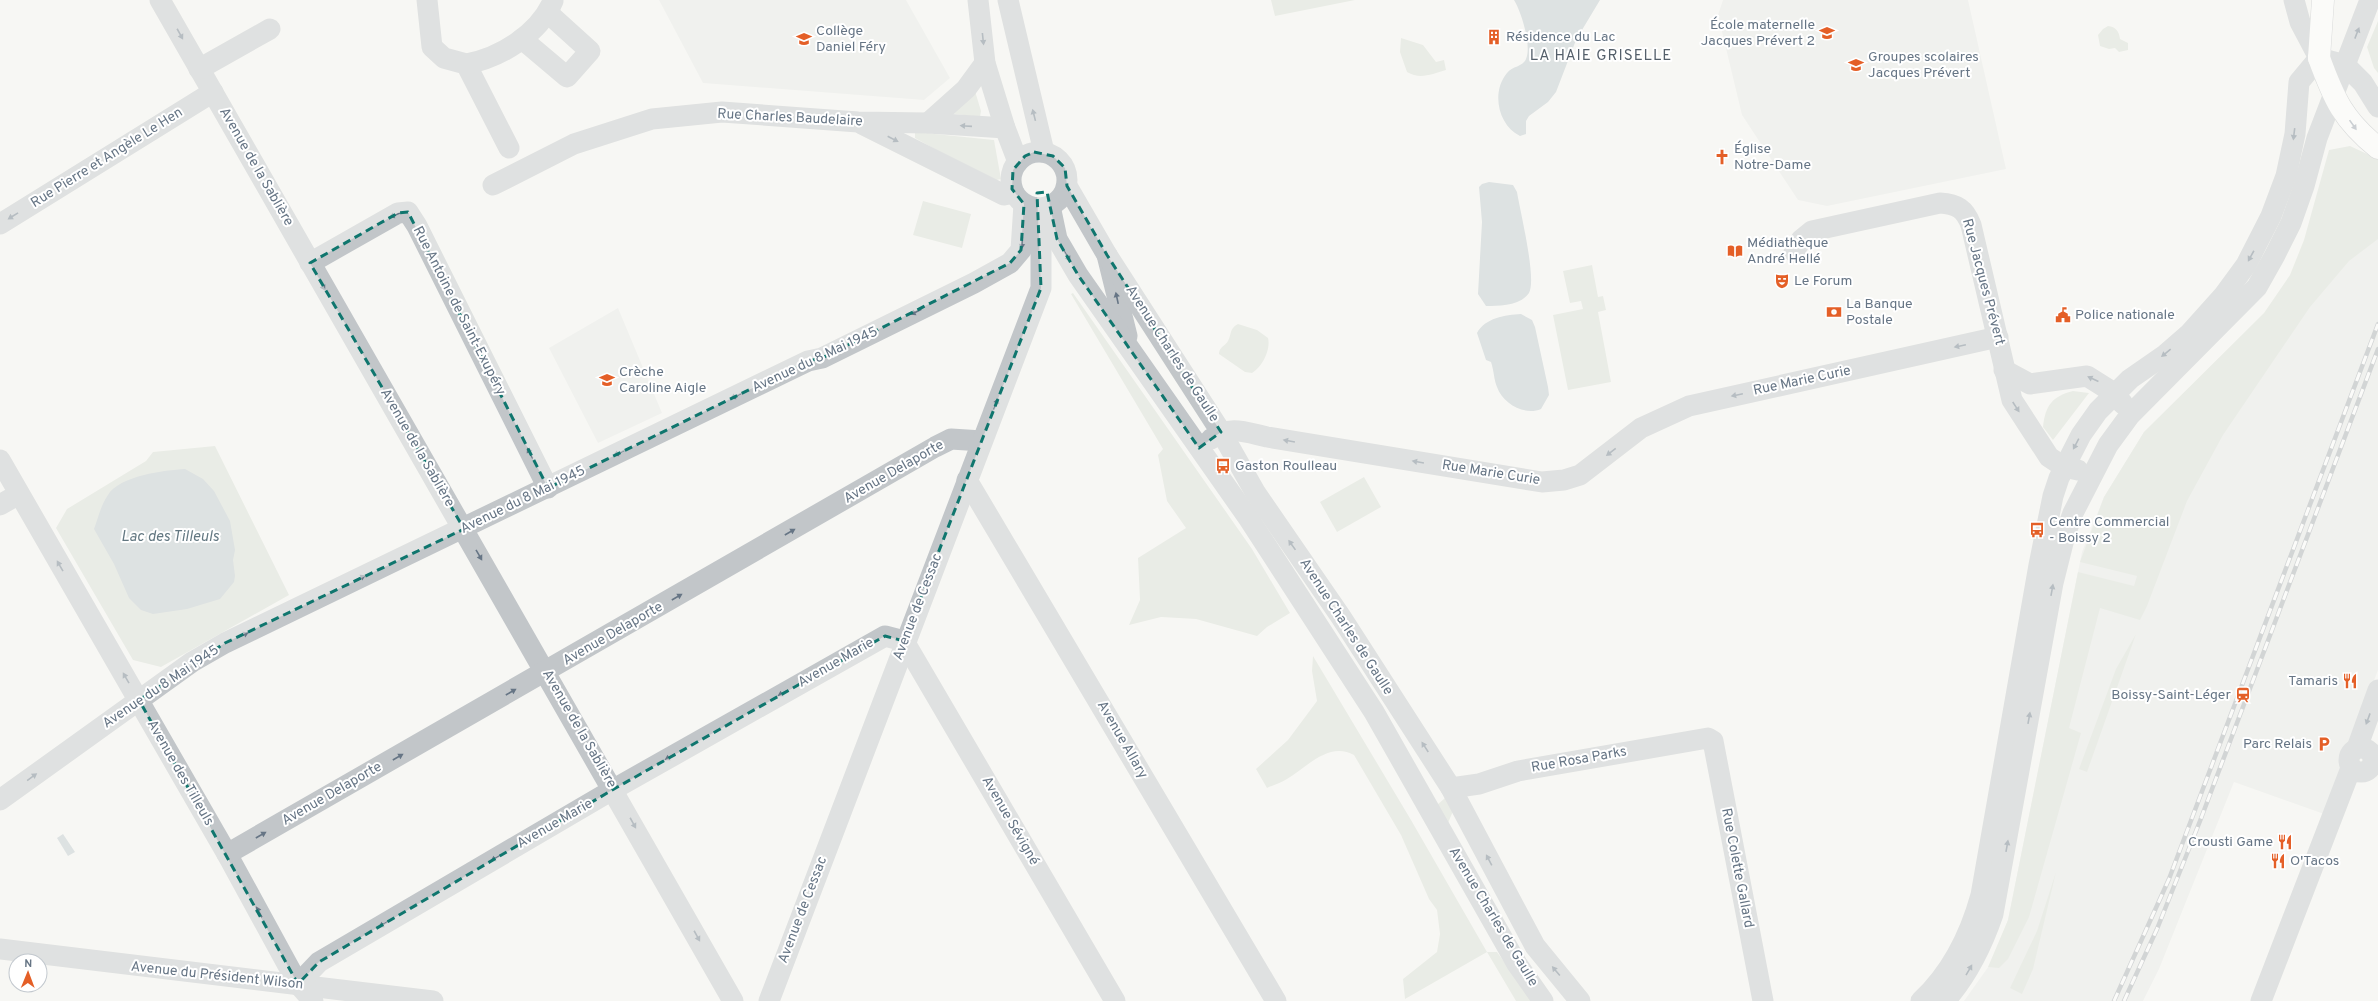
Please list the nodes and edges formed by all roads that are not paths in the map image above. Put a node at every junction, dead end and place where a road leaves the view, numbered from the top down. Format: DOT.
graph roads {
  1 [pos="427,0"];
  2 [pos="978,0"];
  3 [pos="1008,0"];
  4 [pos="2294,0"];
  5 [pos="2323,0"];
  6 [pos="2370,0"];
  7 [pos="167,2"];
  8 [pos="551,6"];
  9 [pos="270,29"];
  10 [pos="522,40"];
  11 [pos="2319,58"];
  12 [pos="985,63"];
  13 [pos="466,64"];
  14 [pos="2345,66"];
  15 [pos="199,69"];
  16 [pos="213,92"];
  17 [pos="2333,97"];
  18 [pos="2378,107"];
  19 [pos="858,122"];
  20 [pos="928,123"];
  21 [pos="1005,128"];
  22 [pos="509,148"];
  23 [pos="2378,148"];
  24 [pos="1044,152"];
  25 [pos="1018,162"];
  26 [pos="493,185"];
  27 [pos="1067,186"];
  28 [pos="1032,203"];
  29 [pos="0,224"];
  30 [pos="1794,252"];
  31 [pos="1107,255"];
  32 [pos="310,263"];
  33 [pos="1998,338"];
  34 [pos="1131,350"];
  35 [pos="2004,370"];
  36 [pos="2114,393"];
  37 [pos="2130,415"];
  38 [pos="1221,432"];
  39 [pos="982,441"];
  40 [pos="1199,448"];
  41 [pos="0,460"];
  42 [pos="2064,467"];
  43 [pos="2092,474"];
  44 [pos="967,480"];
  45 [pos="548,488"];
  46 [pos="19,494"];
  47 [pos="0,505"];
  48 [pos="464,529"];
  49 [pos="904,641"];
  50 [pos="546,672"];
  51 [pos="2378,690"];
  52 [pos="139,700"];
  53 [pos="1708,738"];
  54 [pos="2357,748"];
  55 [pos="2376,765"];
  56 [pos="2352,768"];
  57 [pos="1451,788"];
  58 [pos="614,789"];
  59 [pos="0,800"];
  60 [pos="227,854"];
  61 [pos="0,949"];
  62 [pos="298,984"];
  63 [pos="313,1001"];
  64 [pos="433,1001"];
  65 [pos="734,1001"];
  66 [pos="768,1001"];
  67 [pos="1115,1001"];
  68 [pos="1276,1001"];
  69 [pos="1543,1001"];
  70 [pos="1580,1001"];
  71 [pos="1763,1001"];
  72 [pos="1921,1001"];
  73 [pos="1946,1001"];
  74 [pos="2261,1001"];
  1 -- 13 [label="street"];
  2 -- 12 [label="street, one-way"];
  24 -- 3 [label="street, one-way"];
  4 -- 11 [label="street"];
  5 -- 11 [label="main road"];
  14 -- 6 [label="street, one-way"];
  7 -- 15 [label="street, Avenue de la Sablière, one-way"];
  8 -- 10 [label="street"];
  8 -- 10 [label="street"];
  9 -- 15 [label="street"];
  10 -- 13 [label="street"];
  11 -- 14 [label="street"];
  11 -- 17 [label="main road"];
  11 -- 36 [label="street, one-way"];
  12 -- 20 [label="street"];
  12 -- 21 [label="street"];
  13 -- 22 [label="street"];
  14 -- 17 [label="street"];
  14 -- 18 [label="street"];
  15 -- 16 [label="street, Avenue de la Sablière"];
  16 -- 29 [label="street, Rue Pierre et Angèle Le Hen, one-way"];
  16 -- 32 [label="street, Avenue de la Sablière"];
  17 -- 23 [label="main road, one-way"];
  17 -- 37 [label="street"];
  19 -- 20 [label="street, Rue Charles Baudelaire"];
  19 -- 26 [label="street, Rue Charles Baudelaire"];
  19 -- 28 [label="street, one-way"];
  21 -- 20 [label="street, Rue Charles Baudelaire, one-way"];
  21 -- 25 [label="street"];
  24 -- 25 [label="street"];
  24 -- 27 [label="street"];
  25 -- 28 [label="street"];
  27 -- 28 [label="street"];
  27 -- 31 [label="street, Avenue Charles de Gaulle"];
  28 -- 34 [label="street, Avenue Charles de Gaulle, one-way"];
  39 -- 28 [label="street, Avenue de Cessac, one-way"];
  28 -- 45 [label="street, Avenue du 8 Mai 1945, one-way"];
  30 -- 33 [label="street, Rue Jacques Prévert"];
  34 -- 31 [label="street, Avenue Charles de Gaulle, one-way"];
  31 -- 38 [label="street, Avenue Charles de Gaulle"];
  45 -- 32 [label="street, Rue Antoine de Saint-Exupéry, one-way"];
  32 -- 48 [label="street, Avenue de la Sablière, one-way"];
  33 -- 35 [label="street, Rue Jacques Prévert"];
  33 -- 38 [label="street, Rue Marie Curie, one-way"];
  34 -- 40 [label="street, Avenue Charles de Gaulle"];
  36 -- 35 [label="street, one-way"];
  35 -- 42 [label="street, Rue Jacques Prévert, one-way"];
  36 -- 37 [label="street"];
  36 -- 42 [label="street, one-way"];
  37 -- 43 [label="street"];
  38 -- 40 [label="street"];
  57 -- 38 [label="street, Avenue Charles de Gaulle, one-way"];
  39 -- 44 [label="street, Avenue de Cessac"];
  50 -- 39 [label="street, Avenue Delaporte, one-way"];
  40 -- 69 [label="street, Avenue Charles de Gaulle"];
  41 -- 46 [label="street, Avenue des Tilleuls"];
  42 -- 43 [label="street"];
  42 -- 72 [label="street"];
  73 -- 43 [label="street, one-way"];
  44 -- 49 [label="street, Avenue de Cessac"];
  44 -- 68 [label="street, Avenue Allary"];
  45 -- 48 [label="street, Avenue du 8 Mai 1945"];
  46 -- 47 [label="street"];
  52 -- 46 [label="street, Avenue des Tilleuls, one-way"];
  48 -- 50 [label="street, Avenue de la Sablière, one-way"];
  52 -- 48 [label="street, Avenue du 8 Mai 1945, one-way"];
  49 -- 58 [label="street, Avenue Marie, one-way"];
  49 -- 66 [label="street, Avenue de Cessac"];
  49 -- 67 [label="street, Avenue Sévigné"];
  50 -- 58 [label="street, Avenue de la Sablière"];
  60 -- 50 [label="street, Avenue Delaporte, one-way"];
  51 -- 54 [label="street, one-way"];
  59 -- 52 [label="street, Avenue du 8 Mai 1945, one-way"];
  52 -- 60 [label="street, Avenue des Tilleuls"];
  53 -- 57 [label="street, Rue Rosa Parks"];
  53 -- 71 [label="street, Rue Colette Gallard"];
  54 -- 55 [label="street"];
  54 -- 56 [label="street"];
  55 -- 56 [label="street"];
  56 -- 74 [label="street"];
  70 -- 57 [label="street, Avenue Charles de Gaulle, one-way"];
  58 -- 62 [label="street, Avenue Marie, one-way"];
  58 -- 65 [label="street, Avenue de la Sablière, one-way"];
  62 -- 60 [label="street, Avenue des Tilleuls, one-way"];
  61 -- 62 [label="street, Avenue du Président Wilson"];
  62 -- 63 [label="street, Avenue des Tilleuls"];
  62 -- 64 [label="street, Avenue du Président Wilson"];
}
